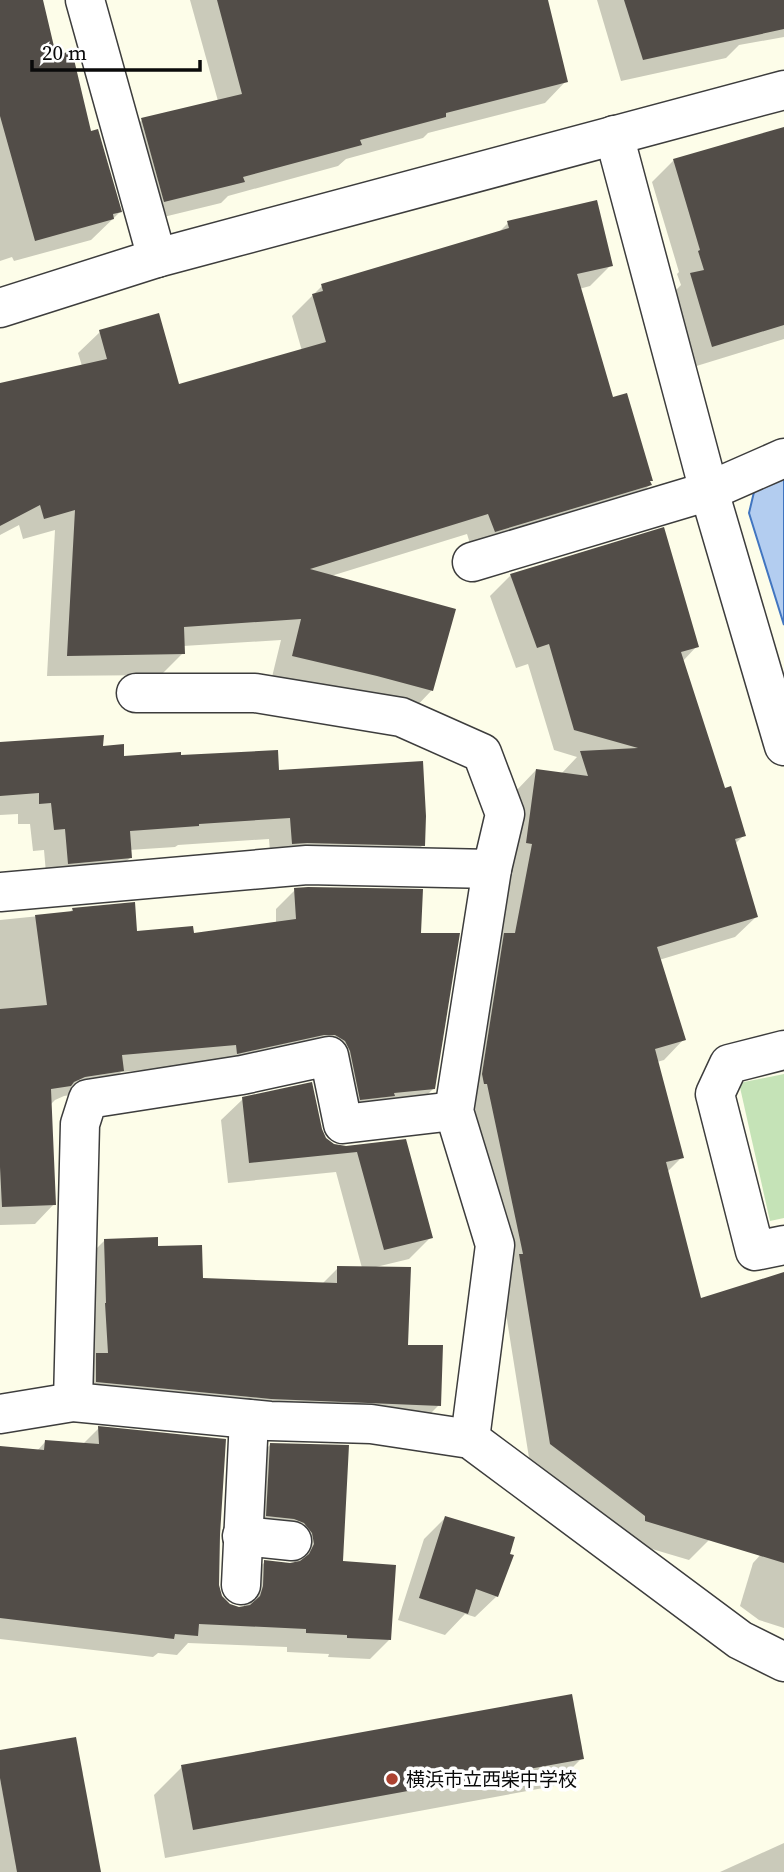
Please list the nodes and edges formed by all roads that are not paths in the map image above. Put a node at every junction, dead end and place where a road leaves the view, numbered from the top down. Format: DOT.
graph roads {
  1 [pos="85,0"];
  2 [pos="784,90"];
  3 [pos="614,135"];
  4 [pos="157,258"];
  5 [pos="0,308"];
  6 [pos="784,458"];
  7 [pos="709,491"];
  8 [pos="472,562"];
  9 [pos="136,693"];
  10 [pos="783,740"];
  11 [pos="492,869"];
  12 [pos="0,892"];
  13 [pos="784,1050"];
  14 [pos="454,1111"];
  15 [pos="784,1245"];
  16 [pos="74,1402"];
  17 [pos="0,1414"];
  18 [pos="249,1419"];
  19 [pos="470,1438"];
  20 [pos="242,1536"];
  21 [pos="292,1541"];
  22 [pos="241,1585"];
  23 [pos="784,1662"];
  1 -- 4 [label="street"];
  2 -- 3 [label="street"];
  3 -- 4 [label="street"];
  3 -- 7 [label="street"];
  4 -- 5 [label="street"];
  6 -- 7 [label="street"];
  7 -- 8 [label="street"];
  7 -- 10 [label="street"];
  9 -- 11 [label="street"];
  11 -- 12 [label="street"];
  11 -- 14 [label="street"];
  13 -- 15 [label="street"];
  14 -- 16 [label="street"];
  14 -- 19 [label="street"];
  16 -- 17 [label="street"];
  16 -- 18 [label="street"];
  18 -- 19 [label="street"];
  18 -- 20 [label="street"];
  19 -- 23 [label="street"];
  20 -- 21 [label="street"];
  20 -- 22 [label="street"];
}
